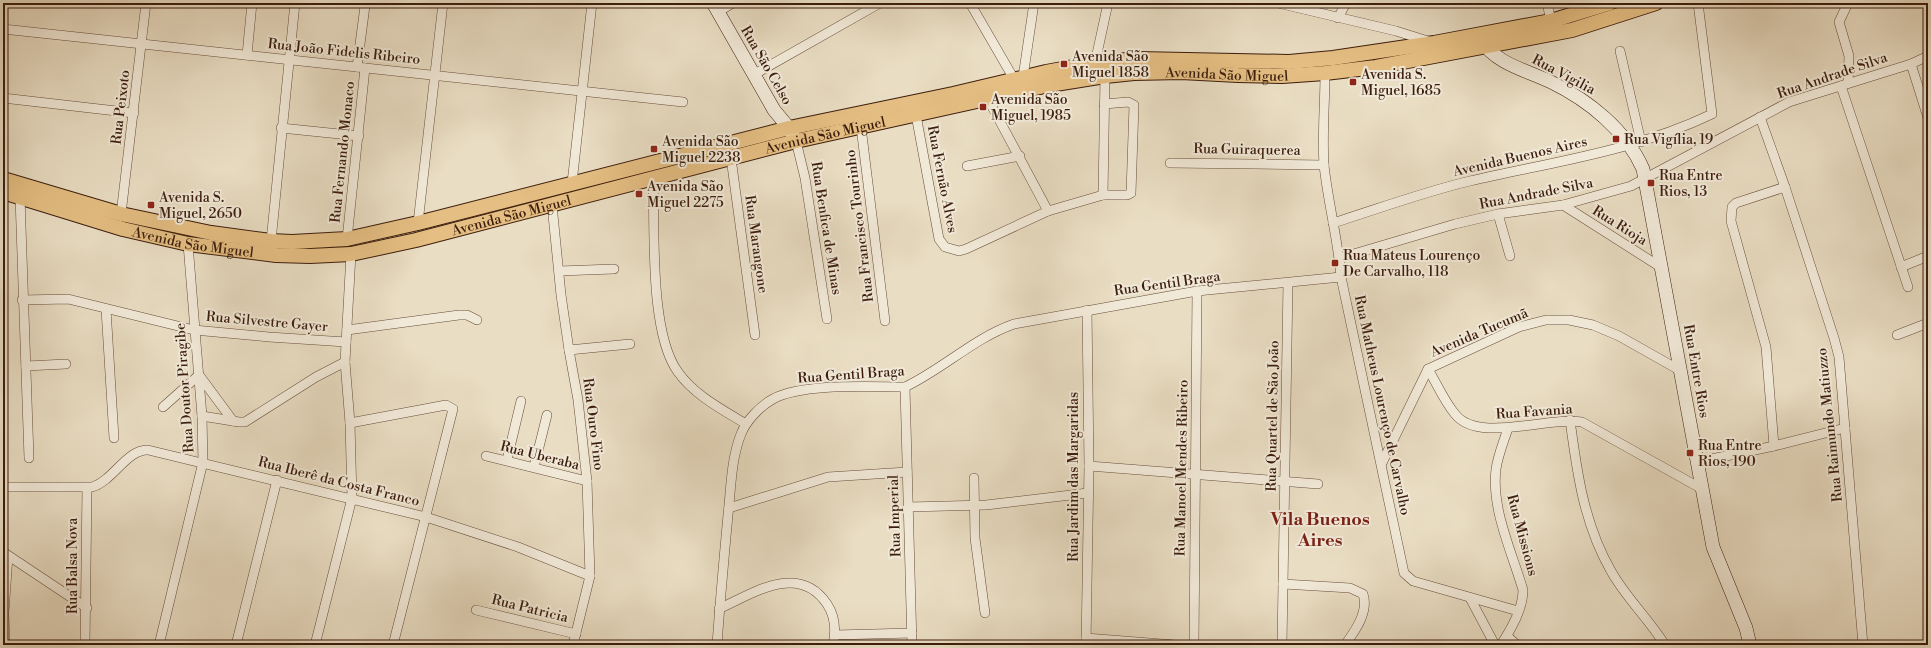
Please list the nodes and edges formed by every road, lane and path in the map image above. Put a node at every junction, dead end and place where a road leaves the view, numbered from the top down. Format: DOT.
graph roads {
  1 [pos="146,3"];
  2 [pos="252,3"];
  3 [pos="295,3"];
  4 [pos="443,3"];
  5 [pos="592,3"];
  6 [pos="733,3"];
  7 [pos="880,3"];
  8 [pos="970,3"];
  9 [pos="1034,3"];
  10 [pos="1108,3"];
  11 [pos="1278,3"];
  12 [pos="1346,3"];
  13 [pos="1547,3"];
  14 [pos="1610,3"];
  15 [pos="1656,3"];
  16 [pos="1698,3"];
  17 [pos="1848,3"];
  18 [pos="365,6"];
  19 [pos="715,8"];
  20 [pos="1338,18"];
  21 [pos="1551,21"];
  22 [pos="3,29"];
  23 [pos="1481,40"];
  24 [pos="1434,43"];
  25 [pos="142,44"];
  26 [pos="1620,51"];
  27 [pos="246,55"];
  28 [pos="1928,56"];
  29 [pos="289,60"];
  30 [pos="1096,63"];
  31 [pos="1911,64"];
  32 [pos="361,68"];
  33 [pos="1325,73"];
  34 [pos="435,75"];
  35 [pos="753,75"];
  36 [pos="1105,76"];
  37 [pos="1019,78"];
  38 [pos="1846,81"];
  39 [pos="583,92"];
  40 [pos="3,98"];
  41 [pos="988,99"];
  42 [pos="683,102"];
  43 [pos="1104,104"];
  44 [pos="134,113"];
  45 [pos="916,115"];
  46 [pos="1760,117"];
  47 [pos="1928,118"];
  48 [pos="861,127"];
  49 [pos="281,128"];
  50 [pos="789,128"];
  51 [pos="358,136"];
  52 [pos="796,141"];
  53 [pos="1636,148"];
  54 [pos="1020,156"];
  55 [pos="731,158"];
  56 [pos="1170,162"];
  57 [pos="1324,165"];
  58 [pos="967,166"];
  59 [pos="1644,174"];
  60 [pos="653,178"];
  61 [pos="3,179"];
  62 [pos="572,183"];
  63 [pos="1785,186"];
  64 [pos="3,192"];
  65 [pos="1103,195"];
  66 [pos="20,197"];
  67 [pos="552,205"];
  68 [pos="1563,205"];
  69 [pos="1048,211"];
  70 [pos="121,214"];
  71 [pos="1498,214"];
  72 [pos="418,223"];
  73 [pos="1333,223"];
  74 [pos="347,239"];
  75 [pos="271,241"];
  76 [pos="188,244"];
  77 [pos="352,254"];
  78 [pos="1510,256"];
  79 [pos="1928,256"];
  80 [pos="1340,258"];
  81 [pos="1901,267"];
  82 [pos="1662,268"];
  83 [pos="614,269"];
  84 [pos="559,271"];
  85 [pos="1341,277"];
  86 [pos="1288,283"];
  87 [pos="1908,287"];
  88 [pos="1197,291"];
  89 [pos="22,300"];
  90 [pos="106,309"];
  91 [pos="1087,310"];
  92 [pos="827,319"];
  93 [pos="477,320"];
  94 [pos="885,321"];
  95 [pos="1928,323"];
  96 [pos="194,330"];
  97 [pos="347,330"];
  98 [pos="755,335"];
  99 [pos="1897,335"];
  100 [pos="346,342"];
  101 [pos="630,344"];
  102 [pos="569,350"];
  103 [pos="345,362"];
  104 [pos="66,364"];
  105 [pos="26,366"];
  106 [pos="1428,369"];
  107 [pos="1681,371"];
  108 [pos="199,375"];
  109 [pos="905,387"];
  110 [pos="521,401"];
  111 [pos="163,407"];
  112 [pos="547,415"];
  113 [pos="202,417"];
  114 [pos="1570,420"];
  115 [pos="233,421"];
  116 [pos="350,423"];
  117 [pos="746,424"];
  118 [pos="1508,428"];
  119 [pos="1845,428"];
  120 [pos="114,438"];
  121 [pos="1774,446"];
  122 [pos="486,456"];
  123 [pos="29,458"];
  124 [pos="507,460"];
  125 [pos="203,462"];
  126 [pos="1697,462"];
  127 [pos="1382,463"];
  128 [pos="1089,466"];
  129 [pos="534,467"];
  130 [pos="907,472"];
  131 [pos="1195,474"];
  132 [pos="974,478"];
  133 [pos="277,480"];
  134 [pos="587,481"];
  135 [pos="1284,481"];
  136 [pos="1318,484"];
  137 [pos="3,487"];
  138 [pos="87,488"];
  139 [pos="1702,489"];
  140 [pos="1088,493"];
  141 [pos="352,498"];
  142 [pos="974,506"];
  143 [pos="908,507"];
  144 [pos="729,508"];
  145 [pos="426,517"];
  146 [pos="6,554"];
  147 [pos="590,576"];
  148 [pos="1283,584"];
  149 [pos="1470,598"];
  150 [pos="87,608"];
  151 [pos="719,609"];
  152 [pos="476,610"];
  153 [pos="1518,611"];
  154 [pos="3,613"];
  155 [pos="985,613"];
  156 [pos="576,634"];
  157 [pos="912,634"];
  158 [pos="835,636"];
  159 [pos="1507,636"];
  160 [pos="1086,641"];
  161 [pos="5,645"];
  162 [pos="85,645"];
  163 [pos="159,645"];
  164 [pos="236,645"];
  165 [pos="315,645"];
  166 [pos="393,645"];
  167 [pos="573,645"];
  168 [pos="717,645"];
  169 [pos="833,645"];
  170 [pos="912,645"];
  171 [pos="1175,645"];
  172 [pos="1194,645"];
  173 [pos="1282,645"];
  174 [pos="1345,645"];
  175 [pos="1495,645"];
  176 [pos="1501,645"];
  177 [pos="1517,645"];
  178 [pos="1665,645"];
  179 [pos="1750,645"];
  180 [pos="1863,645"];
  1 -- 25 [label="street, Rua Peixoto"];
  2 -- 27 [label="street"];
  3 -- 29 [label="street"];
  4 -- 34 [label="street"];
  5 -- 39 [label="street"];
  6 -- 19 [label="street"];
  7 -- 35 [label="street"];
  8 -- 37 [label="street"];
  9 -- 37 [label="street"];
  10 -- 30 [label="street"];
  11 -- 20 [label="street"];
  12 -- 20 [label="street"];
  13 -- 21 [label="street"];
  14 -- 21 [label="main road, Avenida São Miguel"];
  15 -- 23 [label="main road, Avenida São Miguel"];
  16 -- 53 [label="street, Avenida Buenos Aires"];
  17 -- 38 [label="street"];
  18 -- 32 [label="street, Rua Fernando Monaco"];
  19 -- 35 [label="street, Rua São Celso"];
  20 -- 24 [label="street"];
  21 -- 23 [label="main road, Avenida São Miguel"];
  22 -- 25 [label="street, Rua João Fidelis Ribeiro"];
  23 -- 24 [label="main road, Avenida São Miguel"];
  23 -- 33 [label="main road, Avenida São Miguel"];
  23 -- 53 [label="street, Rua Vigilia"];
  24 -- 30 [label="main road, Avenida São Miguel"];
  25 -- 27 [label="street, Rua João Fidelis Ribeiro"];
  25 -- 44 [label="street, Rua Peixoto"];
  26 -- 53 [label="street"];
  27 -- 29 [label="street, Rua João Fidelis Ribeiro"];
  28 -- 31 [label="street, Rua Andrade Silva"];
  29 -- 32 [label="street, Rua João Fidelis Ribeiro"];
  29 -- 49 [label="street"];
  30 -- 37 [label="main road, Avenida São Miguel"];
  31 -- 38 [label="street, Rua Andrade Silva"];
  31 -- 47 [label="street"];
  32 -- 34 [label="street, Rua João Fidelis Ribeiro"];
  32 -- 51 [label="street, Rua Fernando Monaco"];
  33 -- 36 [label="main road, Avenida São Miguel"];
  33 -- 57 [label="street, Rua Matheus Lourenço de Carvalho"];
  34 -- 39 [label="street, Rua João Fidelis Ribeiro"];
  34 -- 72 [label="street"];
  35 -- 50 [label="street, Rua São Celso"];
  36 -- 41 [label="main road, Avenida São Miguel"];
  36 -- 43 [label="street"];
  37 -- 50 [label="main road, Avenida São Miguel"];
  38 -- 46 [label="street, Rua Andrade Silva"];
  38 -- 81 [label="street"];
  39 -- 42 [label="street, Rua João Fidelis Ribeiro"];
  39 -- 62 [label="street"];
  40 -- 44 [label="street"];
  41 -- 45 [label="main road, Avenida São Miguel"];
  41 -- 54 [label="street"];
  43 -- 65 [label="street"];
  43 -- 65 [label="street"];
  44 -- 70 [label="street, Rua Peixoto"];
  45 -- 48 [label="main road, Avenida São Miguel"];
  45 -- 69 [label="street, Rua Fernão Alves"];
  46 -- 59 [label="street, Rua Andrade Silva"];
  46 -- 63 [label="street, Rua Raimundo Matiuzzo"];
  48 -- 52 [label="main road, Avenida São Miguel"];
  48 -- 94 [label="street, Rua Francisco Tourinho"];
  49 -- 51 [label="street"];
  49 -- 75 [label="street"];
  50 -- 52 [label="street, Rua São Celso"];
  50 -- 62 [label="main road, Avenida São Miguel"];
  51 -- 74 [label="street, Rua Fernando Monaco"];
  52 -- 55 [label="main road, Avenida São Miguel"];
  52 -- 92 [label="street, Rua Benfica de Minas"];
  53 -- 59 [label="street, Rua Vigilia"];
  53 -- 73 [label="street, Avenida Buenos Aires"];
  54 -- 58 [label="street"];
  54 -- 69 [label="street"];
  55 -- 60 [label="main road, Avenida São Miguel"];
  55 -- 98 [label="street, Rua Marangone"];
  56 -- 57 [label="street, Rua Guiraquerea"];
  57 -- 73 [label="street, Rua Matheus Lourenço de Carvalho"];
  59 -- 68 [label="street, Rua Andrade Silva"];
  59 -- 82 [label="street, Rua Entre Rios"];
  60 -- 67 [label="main road, Avenida São Miguel"];
  60 -- 117 [label="street"];
  61 -- 70 [label="main road, Avenida São Miguel"];
  62 -- 72 [label="main road, Avenida São Miguel"];
  63 -- 119 [label="street, Rua Raimundo Matiuzzo"];
  63 -- 121 [label="street"];
  64 -- 66 [label="main road, Avenida São Miguel"];
  65 -- 69 [label="street"];
  66 -- 76 [label="main road, Avenida São Miguel"];
  66 -- 89 [label="street"];
  67 -- 77 [label="main road, Avenida São Miguel"];
  67 -- 84 [label="street, Rua Ouro Fino"];
  68 -- 71 [label="street, Rua Andrade Silva"];
  68 -- 82 [label="street, Rua Rioja"];
  70 -- 75 [label="main road, Avenida São Miguel"];
  71 -- 78 [label="street"];
  71 -- 80 [label="street, Rua Andrade Silva"];
  72 -- 74 [label="main road, Avenida São Miguel"];
  73 -- 80 [label="street, Rua Matheus Lourenço de Carvalho"];
  74 -- 75 [label="main road, Avenida São Miguel"];
  76 -- 77 [label="main road, Avenida São Miguel"];
  76 -- 96 [label="street, Rua Doutor Piragibe"];
  77 -- 97 [label="street"];
  79 -- 81 [label="street"];
  80 -- 85 [label="street, Rua Matheus Lourenço de Carvalho"];
  81 -- 87 [label="street"];
  82 -- 107 [label="street, Rua Entre Rios"];
  83 -- 84 [label="street"];
  84 -- 102 [label="street, Rua Ouro Fino"];
  85 -- 86 [label="street, Rua Gentil Braga"];
  85 -- 127 [label="street, Rua Matheus Lourenço de Carvalho"];
  86 -- 88 [label="street, Rua Gentil Braga"];
  86 -- 135 [label="street, Rua Quartel de São João"];
  88 -- 91 [label="street, Rua Gentil Braga"];
  88 -- 131 [label="street, Rua Manoel Mendes Ribeiro"];
  89 -- 90 [label="street, Rua Silvestre Gayer"];
  89 -- 105 [label="street"];
  90 -- 96 [label="street, Rua Silvestre Gayer"];
  90 -- 120 [label="street"];
  91 -- 109 [label="street, Rua Gentil Braga"];
  91 -- 128 [label="street, Rua Jardim das Margaridas"];
  93 -- 97 [label="street, Rua Silvestre Gayer"];
  95 -- 99 [label="street"];
  96 -- 100 [label="street, Rua Silvestre Gayer"];
  96 -- 108 [label="street, Rua Doutor Piragibe"];
  97 -- 100 [label="street"];
  100 -- 103 [label="street"];
  101 -- 102 [label="street"];
  102 -- 134 [label="street, Rua Ouro Fino"];
  103 -- 115 [label="street"];
  103 -- 116 [label="street"];
  104 -- 105 [label="street"];
  105 -- 123 [label="street"];
  106 -- 107 [label="street, Avenida Tucumã"];
  106 -- 118 [label="street, Rua Favania"];
  106 -- 127 [label="street, Avenida Tucumã"];
  107 -- 126 [label="street, Rua Entre Rios"];
  108 -- 111 [label="street"];
  108 -- 113 [label="street, Rua Doutor Piragibe"];
  108 -- 115 [label="street"];
  109 -- 117 [label="street, Rua Gentil Braga"];
  109 -- 130 [label="street, Rua Imperial"];
  110 -- 124 [label="street"];
  112 -- 129 [label="street"];
  113 -- 115 [label="street"];
  113 -- 125 [label="street, Rua Doutor Piragibe"];
  114 -- 118 [label="street, Rua Favania"];
  114 -- 139 [label="street, Rua Favania"];
  114 -- 178 [label="street"];
  116 -- 141 [label="street"];
  116 -- 145 [label="street"];
  117 -- 144 [label="street, Rua Gentil Braga"];
  118 -- 153 [label="street, Rua Missions"];
  119 -- 121 [label="street"];
  119 -- 180 [label="street, Rua Raimundo Matiuzzo"];
  121 -- 126 [label="street"];
  122 -- 124 [label="street, Rua Uberaba"];
  124 -- 129 [label="street, Rua Uberaba"];
  125 -- 133 [label="street, Rua Iberê da Costa Franco"];
  125 -- 138 [label="street, Rua Iberê da Costa Franco"];
  125 -- 163 [label="street, Rua Doutor Piragibe"];
  126 -- 139 [label="street, Rua Entre Rios"];
  127 -- 149 [label="street, Rua Matheus Lourenço de Carvalho"];
  128 -- 131 [label="street"];
  128 -- 140 [label="street, Rua Jardim das Margaridas"];
  129 -- 134 [label="street, Rua Uberaba"];
  130 -- 143 [label="street, Rua Imperial"];
  130 -- 144 [label="street"];
  131 -- 135 [label="street"];
  131 -- 172 [label="street, Rua Manoel Mendes Ribeiro"];
  132 -- 142 [label="street"];
  133 -- 141 [label="street, Rua Iberê da Costa Franco"];
  133 -- 164 [label="street"];
  134 -- 147 [label="street, Rua Ouro Fino"];
  135 -- 136 [label="street"];
  135 -- 148 [label="street, Rua Quartel de São João"];
  137 -- 138 [label="street"];
  138 -- 150 [label="street, Rua Balsa Nova"];
  139 -- 179 [label="street, Rua Entre Rios"];
  140 -- 142 [label="street"];
  140 -- 160 [label="street, Rua Jardim das Margaridas"];
  141 -- 145 [label="street, Rua Iberê da Costa Franco"];
  141 -- 165 [label="street"];
  142 -- 143 [label="street"];
  142 -- 155 [label="street"];
  143 -- 157 [label="street, Rua Imperial"];
  144 -- 151 [label="street, Rua Gentil Braga"];
  145 -- 147 [label="street, Rua Iberê da Costa Franco"];
  145 -- 166 [label="street"];
  146 -- 150 [label="street"];
  146 -- 154 [label="street"];
  147 -- 156 [label="street, Rua Ouro Fino"];
  148 -- 173 [label="street, Rua Quartel de São João"];
  148 -- 174 [label="street"];
  149 -- 153 [label="street, Rua Matheus Lourenço de Carvalho"];
  149 -- 175 [label="street"];
  150 -- 162 [label="street, Rua Balsa Nova"];
  151 -- 158 [label="street"];
  151 -- 168 [label="street, Rua Gentil Braga"];
  152 -- 156 [label="street, Rua Patricia"];
  153 -- 159 [label="street, Rua Missions"];
  154 -- 161 [label="street"];
  156 -- 167 [label="street, Rua Ouro Fino"];
  157 -- 158 [label="street"];
  157 -- 170 [label="street, Rua Imperial"];
  158 -- 169 [label="street"];
  159 -- 176 [label="street, Rua Missions"];
  159 -- 177 [label="street"];
  160 -- 171 [label="street"];
}
